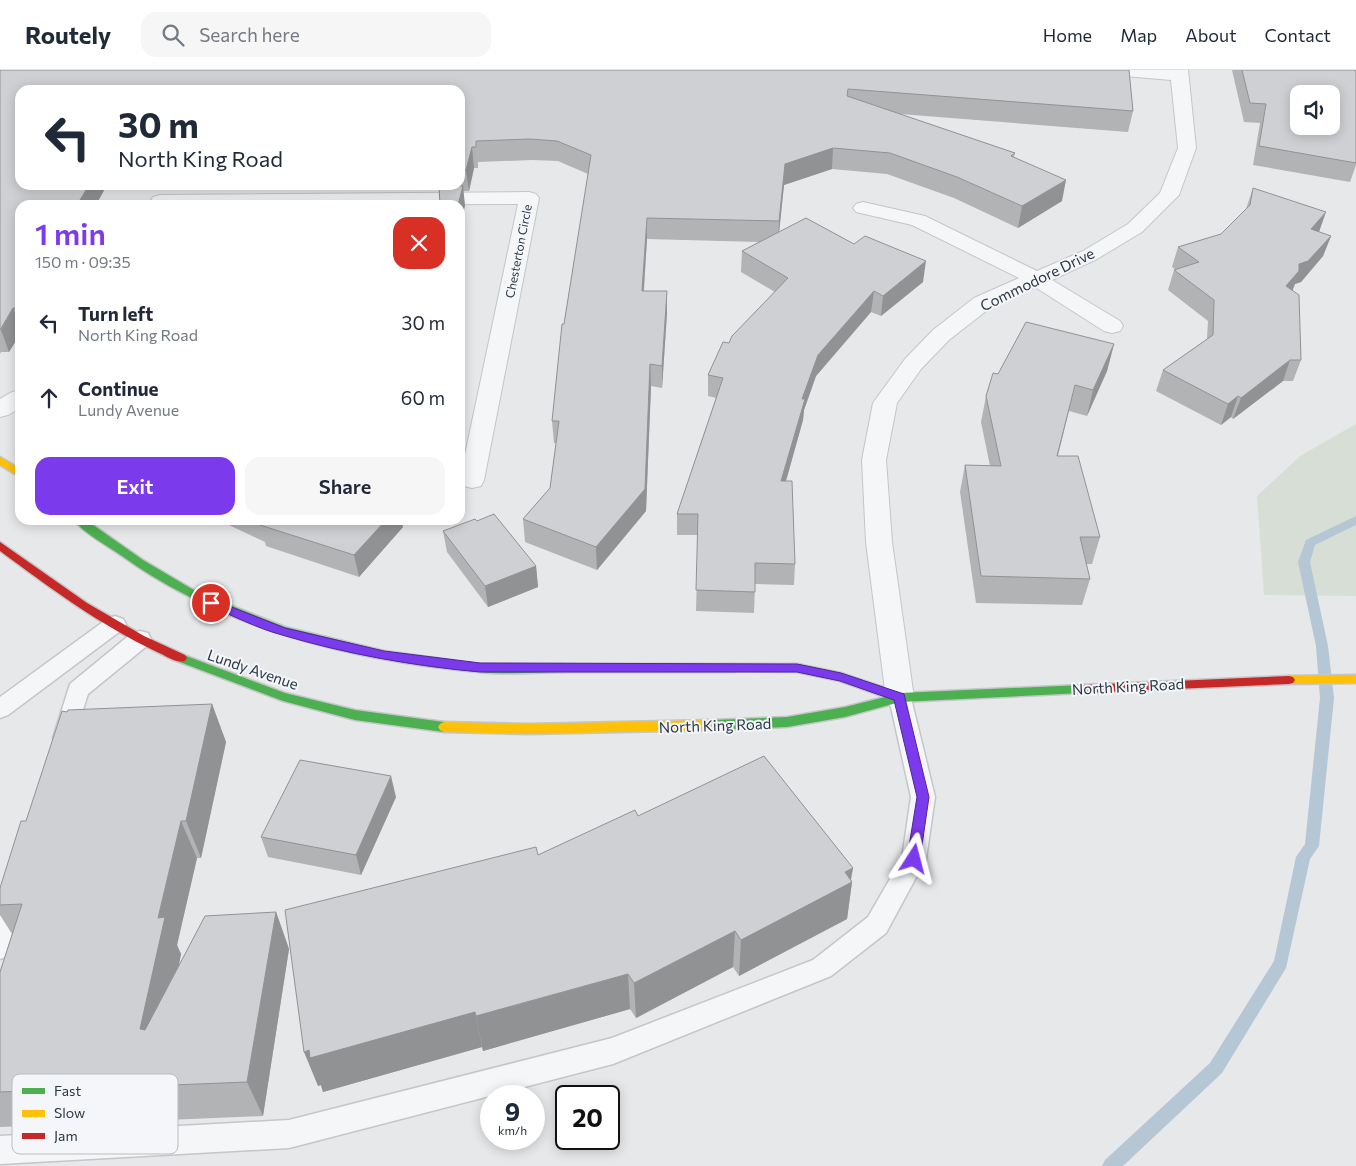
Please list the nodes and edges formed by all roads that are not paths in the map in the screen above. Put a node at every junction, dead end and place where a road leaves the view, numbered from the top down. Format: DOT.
graph roads {
  1 [pos="1113,70"];
  2 [pos="1180,72"];
  3 [pos="283,200"];
  4 [pos="863,208"];
  5 [pos="1035,278"];
  6 [pos="1112,326"];
  7 [pos="15,400"];
  8 [pos="0,410"];
  9 [pos="0,460"];
  10 [pos="15,470"];
  11 [pos="465,478"];
  12 [pos="86,525"];
  13 [pos="0,546"];
  14 [pos="115,624"];
  15 [pos="140,639"];
  16 [pos="1356,679"];
  17 [pos="900,698"];
  18 [pos="0,709"];
  19 [pos="528,729"];
  20 [pos="58,757"];
  21 [pos="20,881"];
  22 [pos="0,948"];
  23 [pos="178,1140"];
  1 -- 2 [label="street"];
  2 -- 5 [label="street, Commodore Drive"];
  3 -- 11 [label="street, Chesterton Circle"];
  4 -- 5 [label="street"];
  5 -- 6 [label="street"];
  5 -- 17 [label="street, Commodore Drive"];
  7 -- 8 [label="street"];
  9 -- 10 [label="main road"];
  12 -- 17 [label="main road, North King Road"];
  13 -- 14 [label="main road, Lundy Avenue"];
  14 -- 15 [label="main road, Lundy Avenue"];
  14 -- 18 [label="lane"];
  15 -- 19 [label="main road, Lundy Avenue"];
  15 -- 20 [label="lane"];
  16 -- 17 [label="main road, North King Road"];
  17 -- 19 [label="main road, North King Road"];
  17 -- 23 [label="lane"];
  21 -- 22 [label="lane"];
}
